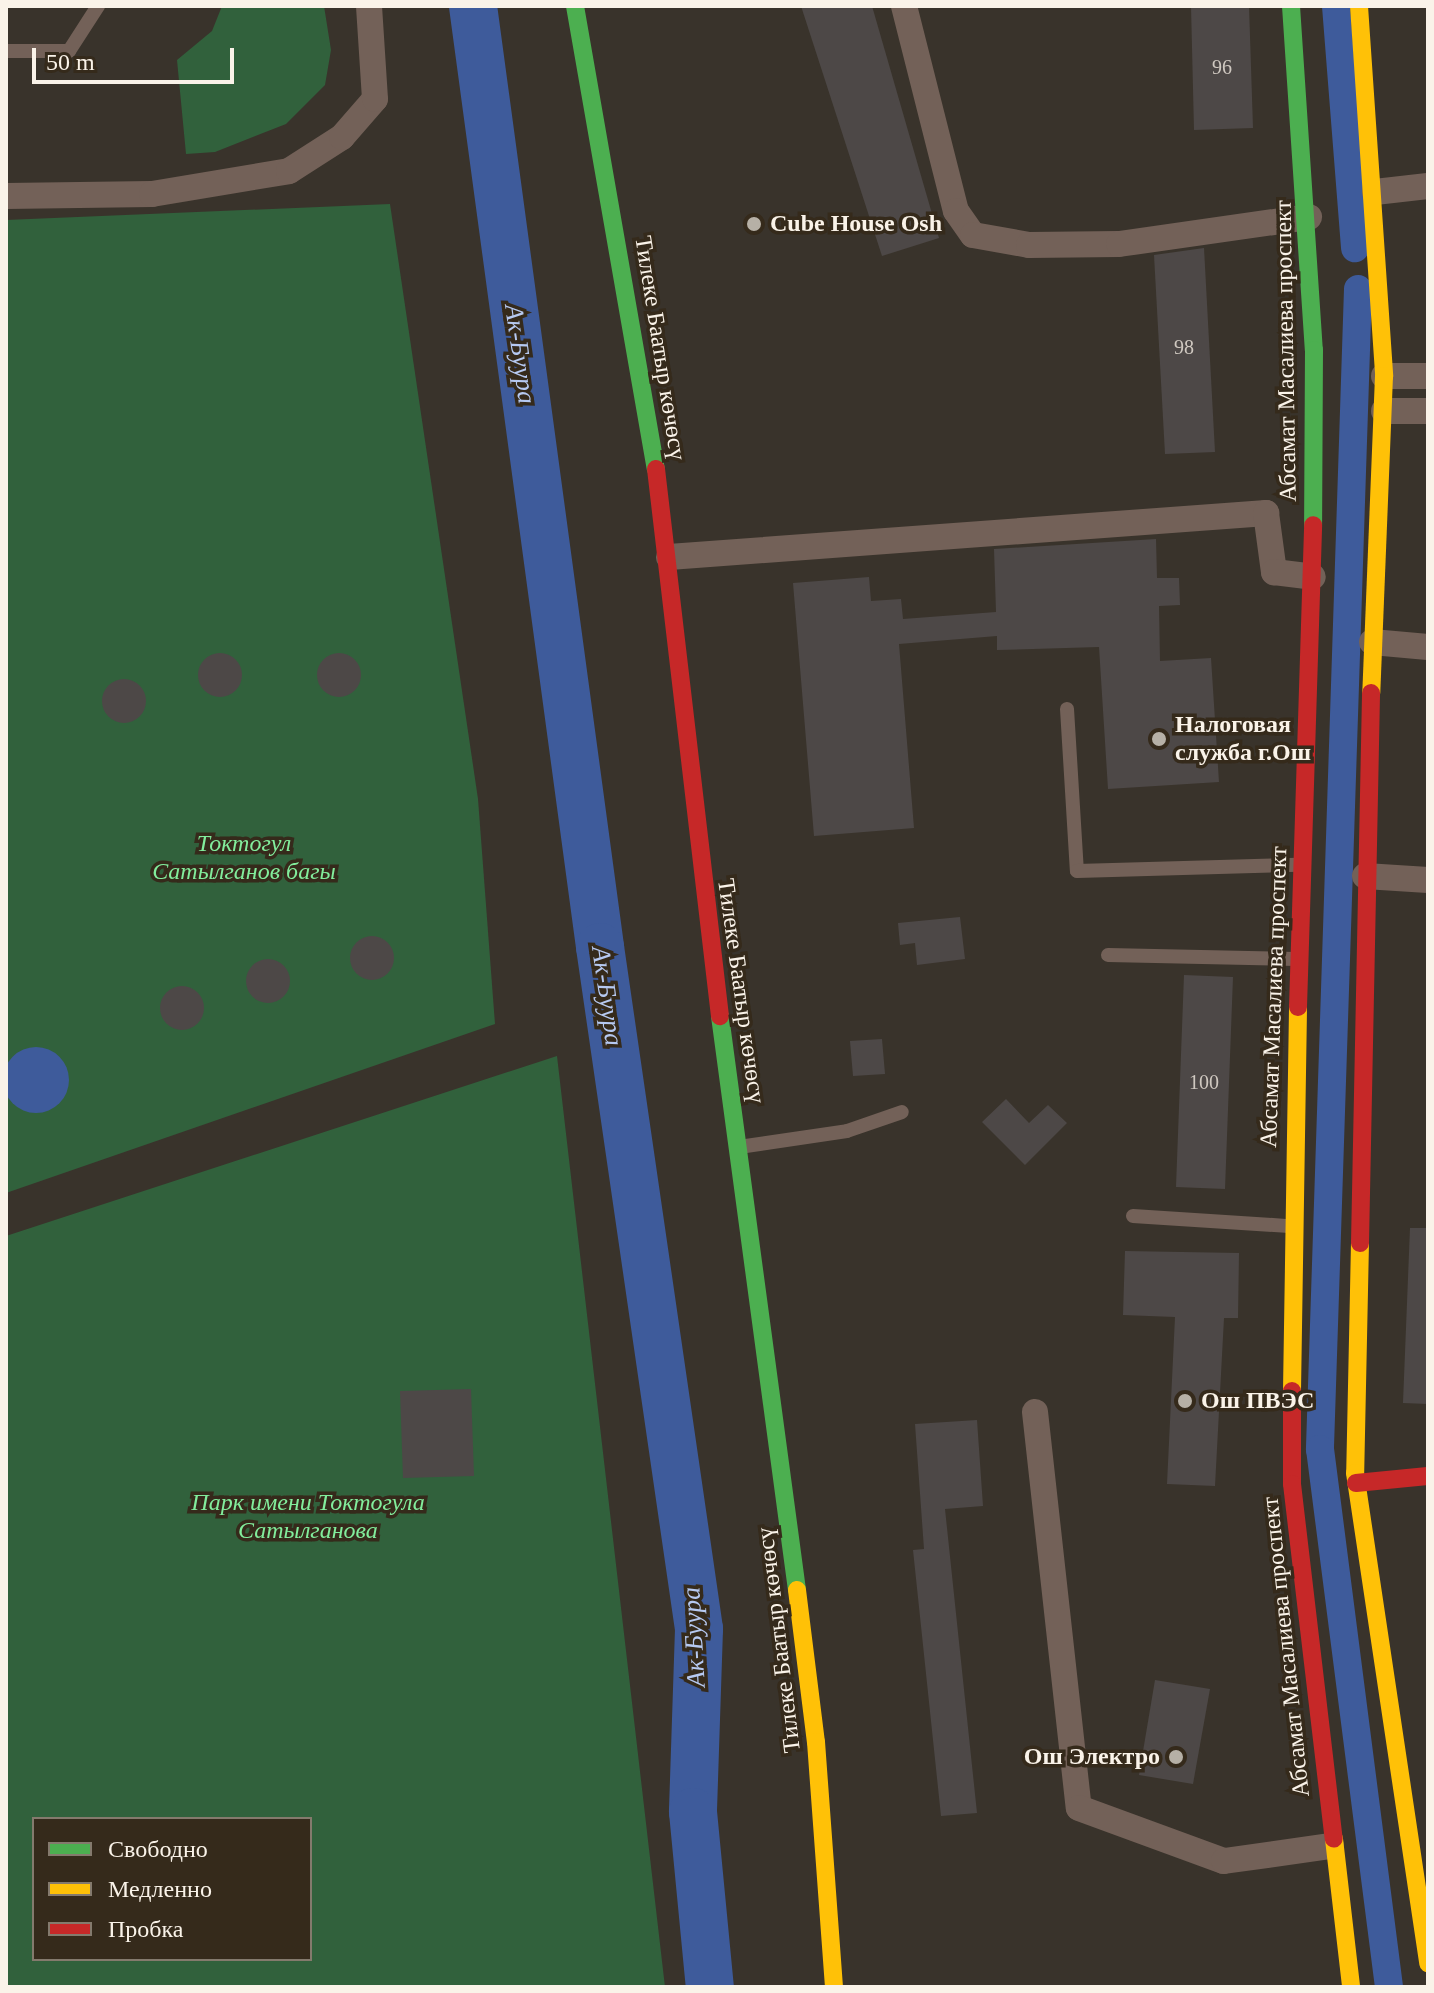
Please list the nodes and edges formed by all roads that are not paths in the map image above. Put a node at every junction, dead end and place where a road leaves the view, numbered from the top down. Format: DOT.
graph roads {
  1 [pos="98,6"];
  2 [pos="369,6"];
  3 [pos="575,6"];
  4 [pos="904,6"];
  5 [pos="1291,6"];
  6 [pos="1359,6"];
  7 [pos="6,51"];
  8 [pos="1428,186"];
  9 [pos="1375,192"];
  10 [pos="6,196"];
  11 [pos="1309,217"];
  12 [pos="1384,376"];
  13 [pos="1428,376"];
  14 [pos="1384,411"];
  15 [pos="1428,411"];
  16 [pos="669,557"];
  17 [pos="1313,577"];
  18 [pos="1372,642"];
  19 [pos="1428,647"];
  20 [pos="1067,709"];
  21 [pos="1303,865"];
  22 [pos="1365,876"];
  23 [pos="1428,880"];
  24 [pos="1108,955"];
  25 [pos="1298,959"];
  26 [pos="902,1112"];
  27 [pos="739,1147"];
  28 [pos="1133,1216"];
  29 [pos="1291,1226"];
  30 [pos="1035,1412"];
  31 [pos="1428,1476"];
  32 [pos="1356,1483"];
  33 [pos="1416,1807"];
  34 [pos="1331,1846"];
  35 [pos="1428,1964"];
  36 [pos="834,1987"];
  37 [pos="1351,1987"];
  1 -- 7 [label="lane"];
  2 -- 10 [label="street"];
  3 -- 16 [label="main road, Тилеке Баатыр көчөсү"];
  4 -- 11 [label="street"];
  5 -- 11 [label="main road, Абсамат Масалиева проспект"];
  6 -- 9 [label="main road"];
  8 -- 9 [label="street"];
  9 -- 12 [label="main road"];
  11 -- 17 [label="main road, Абсамат Масалиева проспект"];
  12 -- 13 [label="street"];
  12 -- 14 [label="main road"];
  14 -- 15 [label="street"];
  14 -- 18 [label="main road"];
  16 -- 17 [label="street"];
  16 -- 27 [label="main road, Тилеке Баатыр көчөсү"];
  17 -- 21 [label="main road, Абсамат Масалиева проспект"];
  18 -- 19 [label="street"];
  18 -- 22 [label="main road"];
  20 -- 21 [label="lane"];
  21 -- 25 [label="main road, Абсамат Масалиева проспект"];
  22 -- 23 [label="street"];
  22 -- 32 [label="main road"];
  24 -- 25 [label="lane"];
  25 -- 29 [label="main road, Абсамат Масалиева проспект"];
  26 -- 27 [label="lane"];
  27 -- 36 [label="main road, Тилеке Баатыр көчөсү"];
  28 -- 29 [label="lane"];
  29 -- 34 [label="main road, Абсамат Масалиева проспект"];
  30 -- 34 [label="street"];
  31 -- 32 [label="main road"];
  32 -- 33 [label="main road"];
  33 -- 35 [label="main road"];
  34 -- 37 [label="main road, Абсамат Масалиева проспект"];
}
